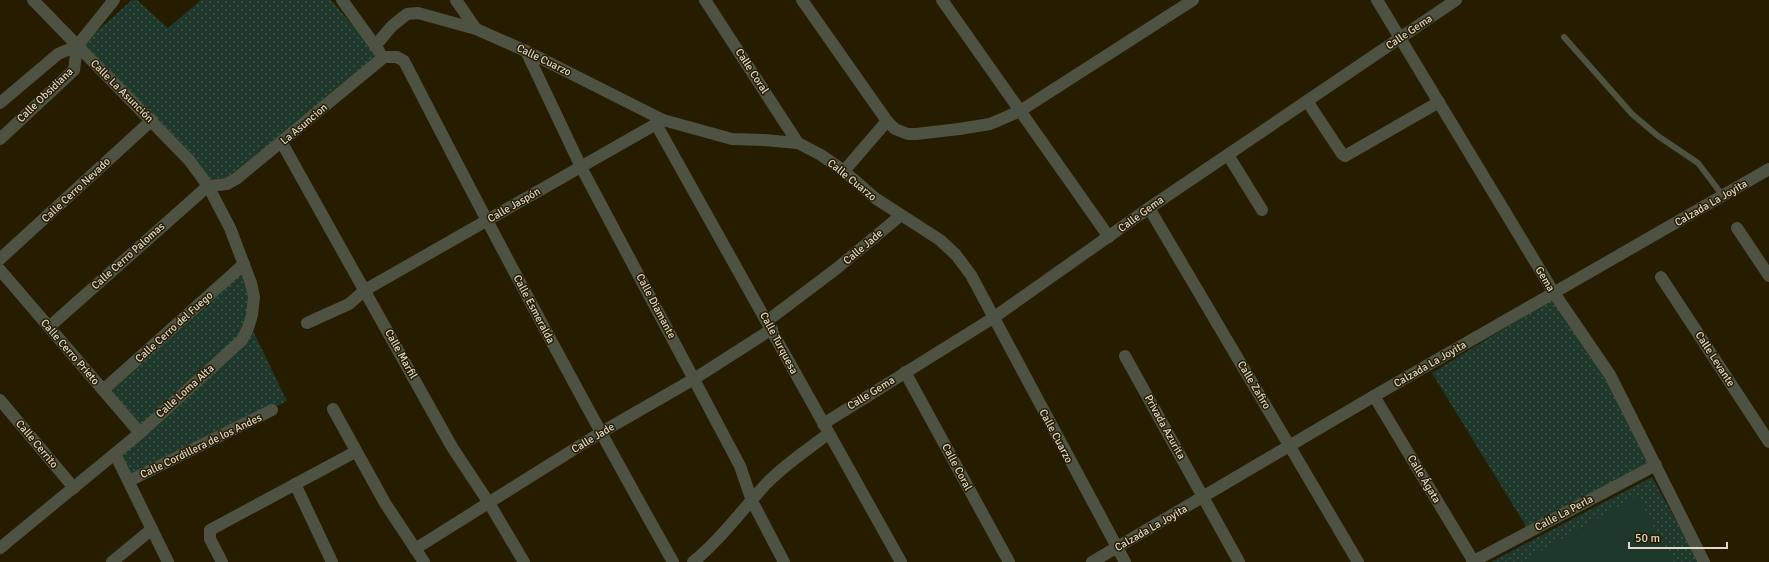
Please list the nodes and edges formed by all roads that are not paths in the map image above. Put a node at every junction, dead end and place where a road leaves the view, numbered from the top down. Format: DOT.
graph roads {
  1 [pos="33,0"];
  2 [pos="114,0"];
  3 [pos="342,0"];
  4 [pos="456,0"];
  5 [pos="705,0"];
  6 [pos="802,0"];
  7 [pos="942,0"];
  8 [pos="1193,0"];
  9 [pos="1377,0"];
  10 [pos="1456,0"];
  11 [pos="476,29"];
  12 [pos="1564,37"];
  13 [pos="1400,38"];
  14 [pos="77,46"];
  15 [pos="375,46"];
  16 [pos="526,50"];
  17 [pos="384,57"];
  18 [pos="1307,101"];
  19 [pos="1439,102"];
  20 [pos="0,103"];
  21 [pos="1020,111"];
  22 [pos="152,120"];
  23 [pos="887,121"];
  24 [pos="659,122"];
  25 [pos="0,139"];
  26 [pos="282,143"];
  27 [pos="798,143"];
  28 [pos="1228,154"];
  29 [pos="581,167"];
  30 [pos="1769,169"];
  31 [pos="844,171"];
  32 [pos="208,186"];
  33 [pos="1723,196"];
  34 [pos="1149,208"];
  35 [pos="1262,210"];
  36 [pos="900,216"];
  37 [pos="486,221"];
  38 [pos="1737,228"];
  39 [pos="1109,237"];
  40 [pos="0,259"];
  41 [pos="244,264"];
  42 [pos="0,270"];
  43 [pos="1769,276"];
  44 [pos="1661,277"];
  45 [pos="365,290"];
  46 [pos="1554,292"];
  47 [pos="993,318"];
  48 [pos="307,323"];
  49 [pos="770,325"];
  50 [pos="49,327"];
  51 [pos="1126,356"];
  52 [pos="906,372"];
  53 [pos="694,379"];
  54 [pos="103,390"];
  55 [pos="1374,396"];
  56 [pos="0,400"];
  57 [pos="272,410"];
  58 [pos="333,410"];
  59 [pos="825,429"];
  60 [pos="140,432"];
  61 [pos="600,433"];
  62 [pos="1769,442"];
  63 [pos="1290,447"];
  64 [pos="355,452"];
  65 [pos="115,454"];
  66 [pos="1656,465"];
  67 [pos="129,481"];
  68 [pos="295,484"];
  69 [pos="74,488"];
  70 [pos="1204,498"];
  71 [pos="752,501"];
  72 [pos="489,503"];
  73 [pos="152,529"];
  74 [pos="2,542"];
  75 [pos="1117,548"];
  76 [pos="416,549"];
  77 [pos="112,562"];
  78 [pos="168,562"];
  79 [pos="222,562"];
  80 [pos="332,562"];
  81 [pos="424,562"];
  82 [pos="524,562"];
  83 [pos="673,562"];
  84 [pos="693,562"];
  85 [pos="784,562"];
  86 [pos="901,562"];
  87 [pos="1009,562"];
  88 [pos="1092,562"];
  89 [pos="1125,562"];
  90 [pos="1239,562"];
  91 [pos="1358,562"];
  92 [pos="1473,562"];
  93 [pos="1704,562"];
  1 -- 14 [label="street, Calle La Asunción"];
  2 -- 14 [label="street, Calle Obsidiana"];
  3 -- 15 [label="street"];
  4 -- 11 [label="street"];
  5 -- 27 [label="street, Calle Coral"];
  6 -- 23 [label="street"];
  7 -- 21 [label="street"];
  8 -- 21 [label="street"];
  9 -- 13 [label="street, Gema"];
  10 -- 13 [label="street, Calle Gema"];
  11 -- 15 [label="street, Calle Cuarzo"];
  11 -- 16 [label="street, Calle Cuarzo"];
  12 -- 33 [label="lane"];
  13 -- 18 [label="street, Calle Gema"];
  13 -- 19 [label="street, Gema"];
  14 -- 20 [label="street, Calle Obsidiana"];
  14 -- 22 [label="street, Calle La Asunción"];
  14 -- 25 [label="street, Calle Obsidiana"];
  15 -- 17 [label="street"];
  16 -- 24 [label="street, Calle Cuarzo"];
  16 -- 29 [label="street, Calle Diamante"];
  17 -- 26 [label="street, La Asuncion"];
  17 -- 37 [label="street, Calle Esmeralda"];
  18 -- 19 [label="street"];
  18 -- 28 [label="street, Calle Gema"];
  19 -- 46 [label="street, Gema"];
  21 -- 23 [label="street"];
  21 -- 39 [label="street"];
  22 -- 32 [label="street, Calle La Asunción"];
  22 -- 40 [label="street, Calle Cerro Nevado"];
  23 -- 31 [label="street"];
  24 -- 27 [label="street, Calle Cuarzo"];
  24 -- 29 [label="street, Calle Jaspón"];
  24 -- 49 [label="street, Calle Turquesa"];
  26 -- 32 [label="street, La Asuncion"];
  26 -- 45 [label="street, Calle Marfil"];
  27 -- 31 [label="street, Calle Cuarzo"];
  28 -- 34 [label="street, Calle Gema"];
  28 -- 35 [label="street"];
  29 -- 37 [label="street, Calle Jaspón"];
  29 -- 53 [label="street, Calle Diamante"];
  30 -- 33 [label="street, Calzada La Joyita"];
  31 -- 36 [label="street, Calle Cuarzo"];
  32 -- 41 [label="street, Calle Loma Alta"];
  32 -- 50 [label="street, Calle Cerro Palomas"];
  33 -- 46 [label="street, Calzada La Joyita"];
  34 -- 39 [label="street, Calle Gema"];
  34 -- 63 [label="street, Calle Zafiro"];
  36 -- 47 [label="street, Calle Cuarzo"];
  36 -- 49 [label="street, Calle Jade"];
  37 -- 45 [label="street, Calle Jaspón"];
  37 -- 61 [label="street, Calle Esmeralda"];
  38 -- 43 [label="street"];
  39 -- 47 [label="street, Calle Gema"];
  41 -- 54 [label="street, Calle Cerro del Fuego"];
  41 -- 60 [label="street, Calle Loma Alta"];
  42 -- 50 [label="street, Calle Cerro Prieto"];
  44 -- 62 [label="street, Calle Levante"];
  45 -- 48 [label="street, Calle Jaspón"];
  45 -- 72 [label="street, Calle Marfil"];
  46 -- 55 [label="street, Calzada La Joyita"];
  46 -- 66 [label="street, Gema"];
  47 -- 52 [label="street, Calle Gema"];
  47 -- 75 [label="street, Calle Cuarzo"];
  49 -- 53 [label="street, Calle Jade"];
  49 -- 59 [label="street, Calle Turquesa"];
  50 -- 54 [label="street, Calle Cerro Prieto"];
  51 -- 70 [label="street, Privada Azurita"];
  52 -- 59 [label="street, Calle Gema"];
  52 -- 87 [label="street, Calle Coral"];
  53 -- 61 [label="street, Calle Jade"];
  53 -- 71 [label="street, Calle Diamante"];
  54 -- 60 [label="street, Calle Cerro Prieto"];
  55 -- 63 [label="street, Calzada La Joyita"];
  55 -- 92 [label="street, Calle Ágata"];
  56 -- 69 [label="street, Calle Cerrito"];
  57 -- 67 [label="street, Calle Cordillera de los Andes"];
  58 -- 64 [label="street"];
  59 -- 71 [label="street, Calle Gema"];
  59 -- 86 [label="street, Calle Turquesa"];
  60 -- 65 [label="street, Calle Loma Alta"];
  61 -- 72 [label="street, Calle Jade"];
  61 -- 83 [label="street, Calle Esmeralda"];
  63 -- 70 [label="street, Calzada La Joyita"];
  63 -- 91 [label="street, Calle Zafiro"];
  64 -- 68 [label="street"];
  64 -- 76 [label="street"];
  65 -- 67 [label="street"];
  65 -- 69 [label="street, Calle Loma Alta"];
  66 -- 92 [label="street, Calle La Perla"];
  66 -- 93 [label="street, Gema"];
  67 -- 73 [label="street"];
  68 -- 79 [label="street"];
  68 -- 80 [label="street"];
  69 -- 74 [label="street, Calle Loma Alta"];
  70 -- 75 [label="street, Calzada La Joyita"];
  70 -- 90 [label="street, Privada Azurita"];
  71 -- 84 [label="street, Calle Gema"];
  71 -- 85 [label="street, Calle Diamante"];
  72 -- 76 [label="street, Calle Jade"];
  72 -- 82 [label="street, Calle Marfil"];
  73 -- 77 [label="street"];
  73 -- 78 [label="street"];
  75 -- 88 [label="street, Calzada La Joyita"];
  75 -- 89 [label="street, Calle Cuarzo"];
  76 -- 81 [label="street"];
}
